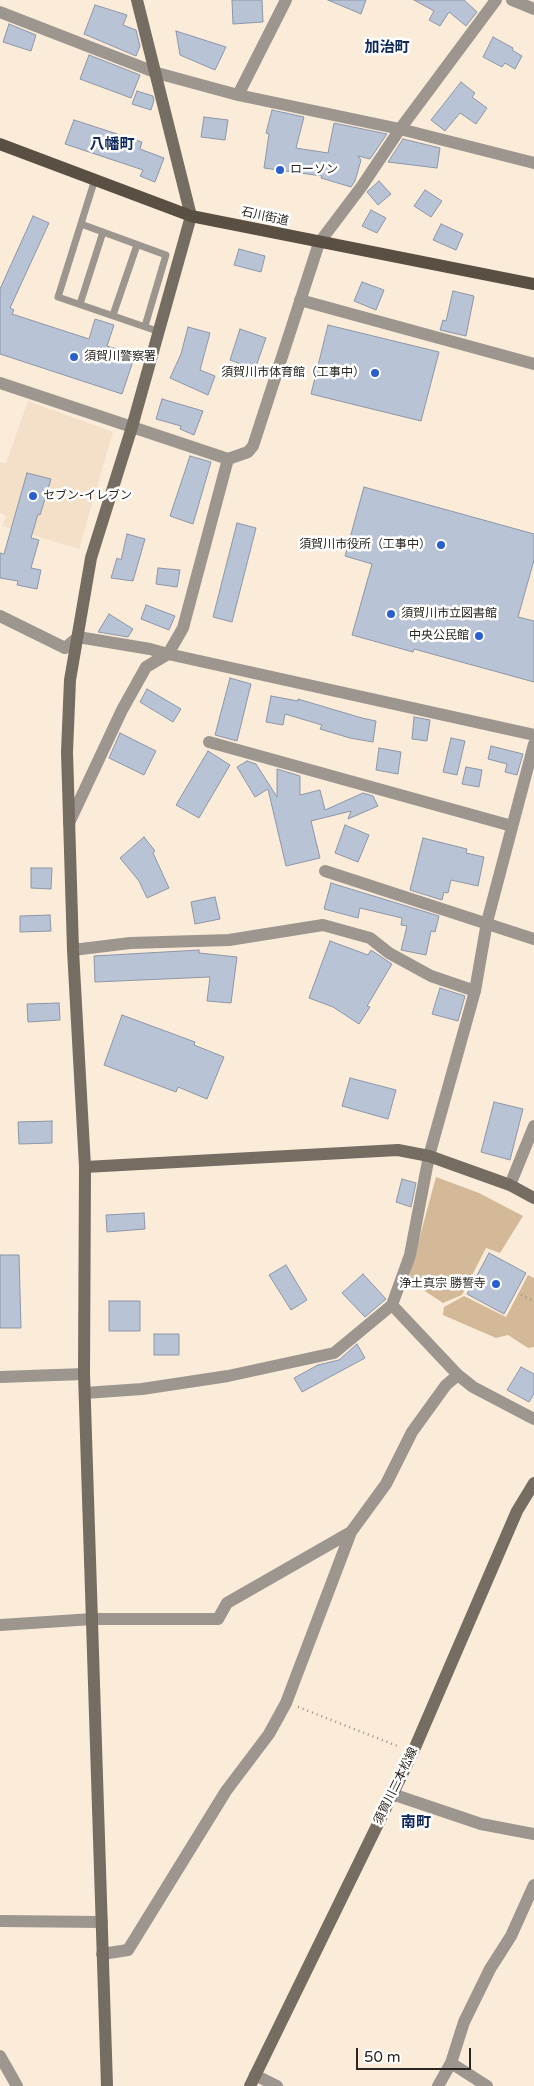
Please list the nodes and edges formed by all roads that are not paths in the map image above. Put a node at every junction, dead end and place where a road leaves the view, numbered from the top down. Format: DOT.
graph roads {
  1 [pos="137,0"];
  2 [pos="286,0"];
  3 [pos="496,0"];
  4 [pos="512,0"];
  5 [pos="534,10"];
  6 [pos="0,12"];
  7 [pos="157,73"];
  8 [pos="238,95"];
  9 [pos="400,129"];
  10 [pos="1,147"];
  11 [pos="534,163"];
  12 [pos="95,179"];
  13 [pos="191,216"];
  14 [pos="81,224"];
  15 [pos="103,232"];
  16 [pos="319,243"];
  17 [pos="137,245"];
  18 [pos="534,284"];
  19 [pos="300,300"];
  20 [pos="80,304"];
  21 [pos="114,315"];
  22 [pos="145,326"];
  23 [pos="160,332"];
  24 [pos="534,364"];
  25 [pos="0,383"];
  26 [pos="132,428"];
  27 [pos="228,459"];
  28 [pos="0,616"];
  29 [pos="78,637"];
  30 [pos="168,654"];
  31 [pos="534,734"];
  32 [pos="209,742"];
  33 [pos="534,744"];
  34 [pos="69,823"];
  35 [pos="512,826"];
  36 [pos="325,871"];
  37 [pos="487,922"];
  38 [pos="534,939"];
  39 [pos="73,950"];
  40 [pos="475,991"];
  41 [pos="534,1126"];
  42 [pos="429,1156"];
  43 [pos="85,1167"];
  44 [pos="510,1185"];
  45 [pos="534,1198"];
  46 [pos="392,1305"];
  47 [pos="84,1374"];
  48 [pos="458,1375"];
  49 [pos="0,1377"];
  50 [pos="85,1393"];
  51 [pos="534,1419"];
  52 [pos="534,1482"];
  53 [pos="351,1532"];
  54 [pos="93,1619"];
  55 [pos="0,1625"];
  56 [pos="392,1794"];
  57 [pos="534,1834"];
  58 [pos="534,1885"];
  59 [pos="0,1921"];
  60 [pos="102,1922"];
  61 [pos="102,1954"];
  62 [pos="0,2056"];
  63 [pos="451,2063"];
  64 [pos="252,2081"];
  65 [pos="17,2086"];
  66 [pos="107,2086"];
  67 [pos="277,2086"];
  68 [pos="438,2086"];
  69 [pos="487,2086"];
  1 -- 7 [label="street"];
  2 -- 8 [label="street"];
  3 -- 9 [label="street"];
  4 -- 5 [label="street"];
  6 -- 7 [label="street"];
  7 -- 8 [label="street"];
  7 -- 13 [label="street"];
  8 -- 9 [label="street"];
  9 -- 11 [label="street"];
  9 -- 16 [label="street"];
  10 -- 12 [label="main road, 石川街道"];
  12 -- 13 [label="main road, 石川街道"];
  12 -- 14 [label="lane"];
  13 -- 16 [label="main road, 石川街道"];
  13 -- 23 [label="street"];
  14 -- 15 [label="lane"];
  14 -- 20 [label="lane"];
  15 -- 17 [label="lane"];
  15 -- 20 [label="lane"];
  16 -- 18 [label="main road, 石川街道"];
  16 -- 19 [label="street"];
  17 -- 21 [label="lane"];
  17 -- 22 [label="lane"];
  19 -- 24 [label="street"];
  19 -- 27 [label="street"];
  20 -- 21 [label="lane"];
  21 -- 22 [label="lane"];
  22 -- 23 [label="lane"];
  23 -- 26 [label="street"];
  25 -- 26 [label="street"];
  26 -- 27 [label="street"];
  26 -- 29 [label="street"];
  27 -- 30 [label="street"];
  28 -- 29 [label="street"];
  29 -- 30 [label="street"];
  29 -- 34 [label="street"];
  30 -- 31 [label="street"];
  30 -- 34 [label="street"];
  32 -- 35 [label="street"];
  33 -- 35 [label="street"];
  34 -- 39 [label="street"];
  35 -- 37 [label="street"];
  36 -- 37 [label="street"];
  37 -- 38 [label="street"];
  37 -- 40 [label="street"];
  39 -- 40 [label="street"];
  39 -- 43 [label="street"];
  40 -- 42 [label="street"];
  41 -- 44 [label="street"];
  42 -- 43 [label="street"];
  42 -- 44 [label="street"];
  42 -- 46 [label="street"];
  43 -- 47 [label="street"];
  44 -- 45 [label="street"];
  46 -- 48 [label="street"];
  46 -- 50 [label="street"];
  47 -- 49 [label="street"];
  47 -- 50 [label="street"];
  48 -- 51 [label="street"];
  48 -- 53 [label="street"];
  50 -- 54 [label="street"];
  52 -- 56 [label="street, 須賀川二本松線"];
  53 -- 54 [label="street"];
  53 -- 61 [label="street"];
  54 -- 55 [label="street"];
  54 -- 60 [label="street"];
  56 -- 57 [label="street"];
  56 -- 64 [label="street, 須賀川二本松線"];
  58 -- 63 [label="street"];
  59 -- 60 [label="street"];
  60 -- 61 [label="street"];
  61 -- 66 [label="street"];
  62 -- 65 [label="street"];
  63 -- 68 [label="street"];
  63 -- 69 [label="street"];
  64 -- 67 [label="street"];
}
